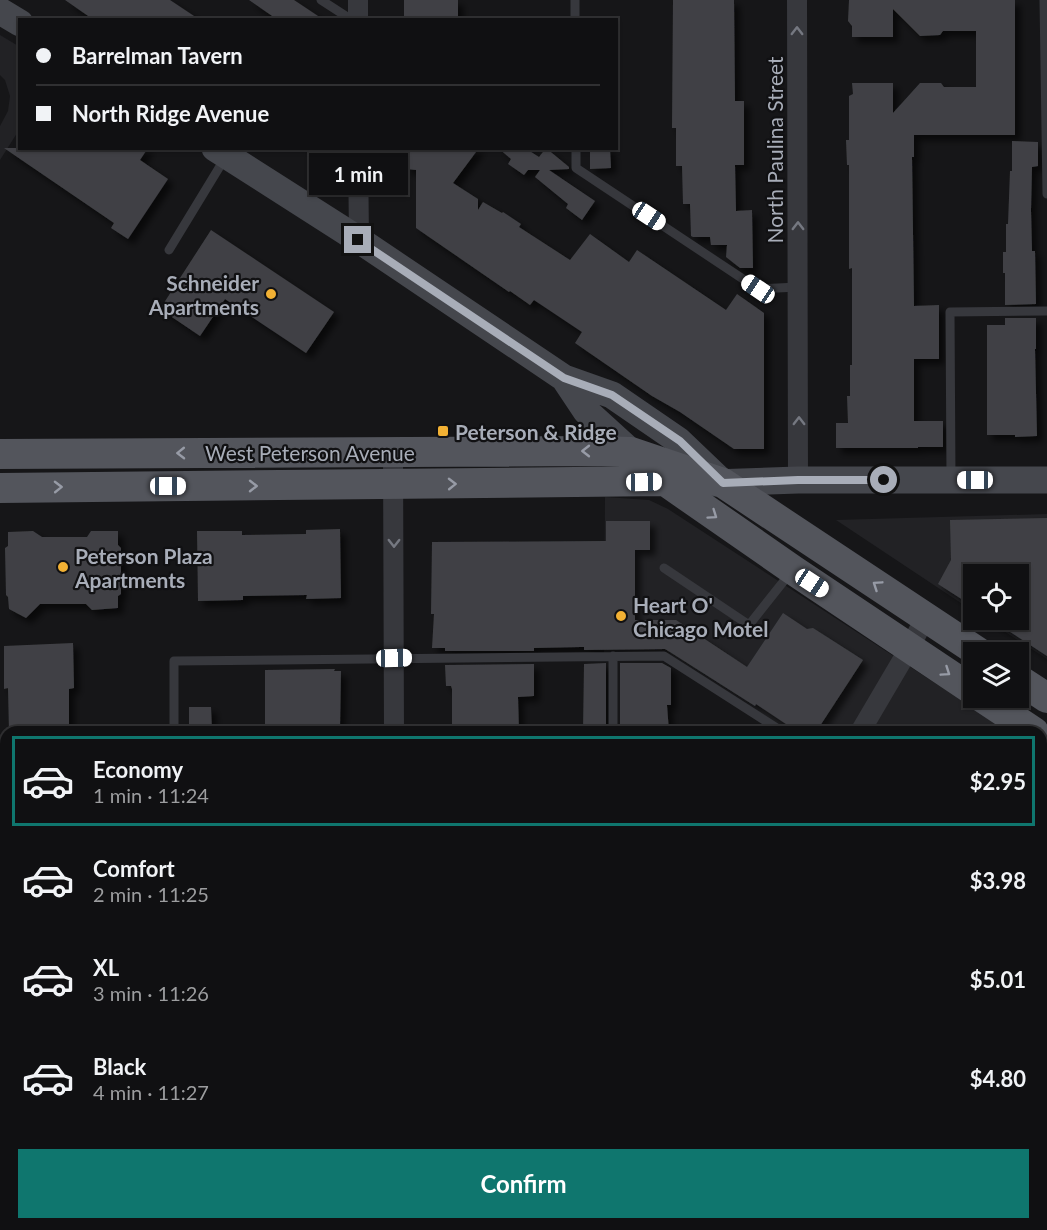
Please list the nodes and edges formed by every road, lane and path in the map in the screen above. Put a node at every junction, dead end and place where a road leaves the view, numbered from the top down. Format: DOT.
graph roads {
  1 [pos="321,0"];
  2 [pos="358,0"];
  3 [pos="575,0"];
  4 [pos="797,0"];
  5 [pos="1044,0"];
  6 [pos="0,11"];
  7 [pos="349,18"];
  8 [pos="358,18"];
  9 [pos="575,18"];
  10 [pos="18,22"];
  11 [pos="358,150"];
  12 [pos="576,150"];
  13 [pos="221,152"];
  14 [pos="1047,194"];
  15 [pos="358,240"];
  16 [pos="169,250"];
  17 [pos="798,287"];
  18 [pos="1047,311"];
  19 [pos="564,378"];
  20 [pos="393,451"];
  21 [pos="631,452"];
  22 [pos="0,454"];
  23 [pos="798,480"];
  24 [pos="951,480"];
  25 [pos="1047,480"];
  26 [pos="664,481"];
  27 [pos="723,483"];
  28 [pos="394,485"];
  29 [pos="0,488"];
  30 [pos="664,568"];
  31 [pos="793,570"];
  32 [pos="926,618"];
  33 [pos="963,642"];
  34 [pos="910,647"];
  35 [pos="613,656"];
  36 [pos="394,658"];
  37 [pos="963,683"];
  38 [pos="1029,687"];
  39 [pos="1047,698"];
  40 [pos="997,708"];
  41 [pos="174,726"];
  42 [pos="394,726"];
  43 [pos="613,726"];
  44 [pos="774,726"];
  45 [pos="864,726"];
  46 [pos="1022,726"];
  1 -- 7 [label="lane"];
  2 -- 8 [label="street"];
  3 -- 9 [label="lane"];
  17 -- 4 [label="street, North Paulina Street, one-way"];
  5 -- 14 [label="lane"];
  6 -- 10 [label="main road"];
  11 -- 15 [label="street"];
  12 -- 17 [label="lane"];
  13 -- 15 [label="main road"];
  13 -- 16 [label="lane"];
  15 -- 19 [label="main road"];
  23 -- 17 [label="street, North Paulina Street, one-way"];
  18 -- 24 [label="lane"];
  19 -- 21 [label="main road"];
  19 -- 27 [label="main road"];
  21 -- 20 [label="main road, West Peterson Avenue, one-way"];
  20 -- 22 [label="main road, West Peterson Avenue, one-way"];
  20 -- 28 [label="street"];
  21 -- 26 [label="main road"];
  21 -- 27 [label="main road, West Peterson Avenue"];
  23 -- 24 [label="main road, West Peterson Avenue"];
  23 -- 27 [label="main road, West Peterson Avenue"];
  24 -- 25 [label="main road, West Peterson Avenue"];
  26 -- 27 [label="main road, West Peterson Avenue"];
  28 -- 26 [label="main road, West Peterson Avenue, one-way"];
  26 -- 31 [label="main road, one-way"];
  32 -- 27 [label="main road, one-way"];
  29 -- 28 [label="main road, West Peterson Avenue, one-way"];
  28 -- 36 [label="street, one-way"];
  30 -- 31 [label="lane"];
  31 -- 34 [label="main road"];
  32 -- 33 [label="main road"];
  32 -- 34 [label="street"];
  34 -- 37 [label="main road, one-way"];
  34 -- 45 [label="street"];
  35 -- 36 [label="lane"];
  35 -- 43 [label="lane"];
  35 -- 44 [label="lane"];
  36 -- 41 [label="lane"];
  36 -- 42 [label="street"];
  38 -- 39 [label="main road"];
  40 -- 46 [label="main road"];
}
